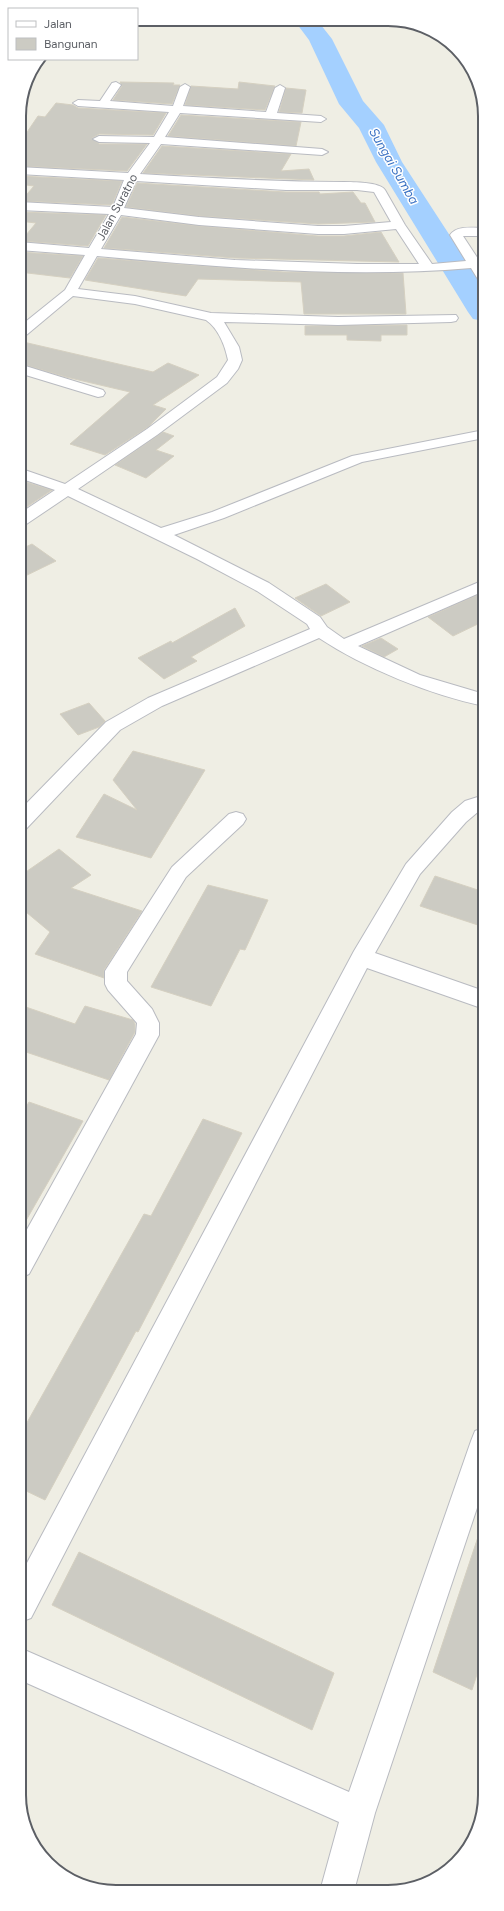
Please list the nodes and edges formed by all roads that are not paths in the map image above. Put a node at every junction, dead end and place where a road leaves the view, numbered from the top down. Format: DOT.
graph roads {
  1 [pos="116,85"];
  2 [pos="185,87"];
  3 [pos="280,88"];
  4 [pos="78,103"];
  5 [pos="104,104"];
  6 [pos="177,108"];
  7 [pos="270,116"];
  8 [pos="321,119"];
  9 [pos="99,139"];
  10 [pos="158,140"];
  11 [pos="322,152"];
  12 [pos="26,170"];
  13 [pos="132,176"];
  14 [pos="26,206"];
  15 [pos="117,212"];
  16 [pos="399,225"];
  17 [pos="478,232"];
  18 [pos="26,246"];
  19 [pos="93,251"];
  20 [pos="434,268"];
  21 [pos="478,270"];
  22 [pos="70,292"];
  23 [pos="210,317"];
  24 [pos="451,318"];
  25 [pos="26,328"];
  26 [pos="26,370"];
  27 [pos="98,393"];
  28 [pos="478,435"];
  29 [pos="26,475"];
  30 [pos="66,489"];
  31 [pos="26,517"];
  32 [pos="160,534"];
  33 [pos="478,588"];
  34 [pos="320,631"];
  35 [pos="343,646"];
  36 [pos="478,698"];
  37 [pos="478,804"];
  38 [pos="26,818"];
  39 [pos="236,819"];
  40 [pos="362,957"];
  41 [pos="478,998"];
  42 [pos="26,1255"];
  43 [pos="478,1462"];
  44 [pos="26,1596"];
  45 [pos="26,1667"];
  46 [pos="358,1813"];
  47 [pos="339,1885"];
  1 -- 5 [label="street"];
  2 -- 6 [label="street, Jalan Suratno"];
  3 -- 7 [label="street"];
  4 -- 5 [label="street"];
  5 -- 6 [label="street"];
  6 -- 7 [label="street"];
  6 -- 10 [label="street, Jalan Suratno"];
  7 -- 8 [label="street"];
  9 -- 10 [label="street"];
  10 -- 11 [label="street"];
  10 -- 13 [label="street, Jalan Suratno"];
  12 -- 13 [label="street"];
  13 -- 15 [label="street, Jalan Suratno"];
  13 -- 16 [label="street"];
  14 -- 15 [label="street"];
  15 -- 16 [label="street"];
  15 -- 19 [label="street, Jalan Suratno"];
  16 -- 20 [label="street"];
  17 -- 21 [label="street"];
  18 -- 19 [label="street"];
  19 -- 20 [label="street"];
  19 -- 22 [label="street, Jalan Suratno"];
  20 -- 21 [label="street"];
  22 -- 23 [label="street"];
  22 -- 25 [label="street, Jalan Suratno"];
  23 -- 24 [label="street"];
  23 -- 30 [label="street"];
  26 -- 27 [label="street"];
  28 -- 32 [label="street"];
  29 -- 30 [label="street"];
  30 -- 31 [label="street"];
  30 -- 32 [label="street"];
  32 -- 34 [label="street"];
  33 -- 35 [label="street"];
  34 -- 35 [label="street"];
  34 -- 38 [label="street"];
  35 -- 36 [label="street"];
  37 -- 40 [label="street"];
  39 -- 42 [label="street"];
  40 -- 41 [label="street"];
  40 -- 44 [label="street"];
  43 -- 46 [label="street"];
  45 -- 46 [label="street"];
  46 -- 47 [label="street"];
}
